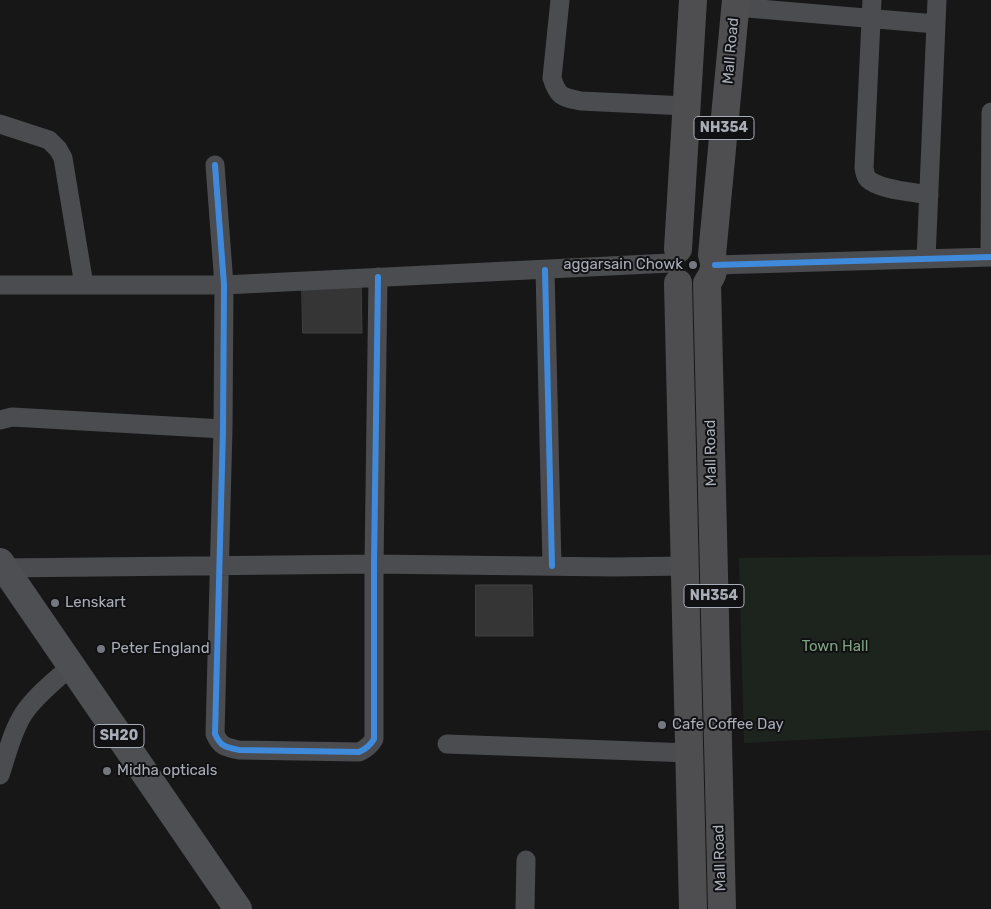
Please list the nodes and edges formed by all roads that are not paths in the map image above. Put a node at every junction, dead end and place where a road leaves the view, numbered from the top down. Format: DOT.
graph roads {
  1 [pos="560,0"];
  2 [pos="692,0"];
  3 [pos="937,0"];
  4 [pos="736,4"];
  5 [pos="871,9"];
  6 [pos="936,24"];
  7 [pos="686,106"];
  8 [pos="991,112"];
  9 [pos="0,124"];
  10 [pos="215,165"];
  11 [pos="929,195"];
  12 [pos="990,257"];
  13 [pos="926,259"];
  14 [pos="675,265"];
  15 [pos="711,268"];
  16 [pos="546,270"];
  17 [pos="378,277"];
  18 [pos="0,285"];
  19 [pos="84,285"];
  20 [pos="224,285"];
  21 [pos="0,420"];
  22 [pos="223,429"];
  23 [pos="374,564"];
  24 [pos="2,565"];
  25 [pos="219,566"];
  26 [pos="552,566"];
  27 [pos="685,566"];
  28 [pos="71,666"];
  29 [pos="446,744"];
  30 [pos="690,753"];
  31 [pos="0,775"];
  32 [pos="526,860"];
  33 [pos="238,909"];
  34 [pos="525,909"];
  35 [pos="692,909"];
  36 [pos="722,909"];
  1 -- 7 [label="street"];
  2 -- 7 [label="highway"];
  3 -- 6 [label="street"];
  4 -- 5 [label="street"];
  4 -- 15 [label="highway, Mall Road / NH354"];
  5 -- 6 [label="street"];
  5 -- 11 [label="street"];
  6 -- 11 [label="street"];
  7 -- 14 [label="highway"];
  8 -- 12 [label="street"];
  9 -- 19 [label="street"];
  10 -- 20 [label="street"];
  11 -- 13 [label="street"];
  12 -- 13 [label="street"];
  13 -- 15 [label="street"];
  14 -- 15 [label="highway"];
  14 -- 15 [label="highway"];
  14 -- 16 [label="street"];
  14 -- 27 [label="highway, NH354"];
  15 -- 36 [label="highway, Mall Road / NH354"];
  16 -- 17 [label="street"];
  16 -- 26 [label="street"];
  17 -- 20 [label="street"];
  17 -- 23 [label="street"];
  18 -- 19 [label="street"];
  19 -- 20 [label="street"];
  20 -- 22 [label="street"];
  21 -- 22 [label="street"];
  22 -- 25 [label="street"];
  23 -- 25 [label="street"];
  23 -- 25 [label="street"];
  23 -- 26 [label="street"];
  24 -- 25 [label="street"];
  24 -- 28 [label="main road, SH20"];
  26 -- 27 [label="street"];
  27 -- 30 [label="highway, NH354"];
  28 -- 31 [label="street"];
  28 -- 33 [label="main road, SH20"];
  29 -- 30 [label="street"];
  30 -- 35 [label="highway, NH354"];
  32 -- 34 [label="street"];
}
